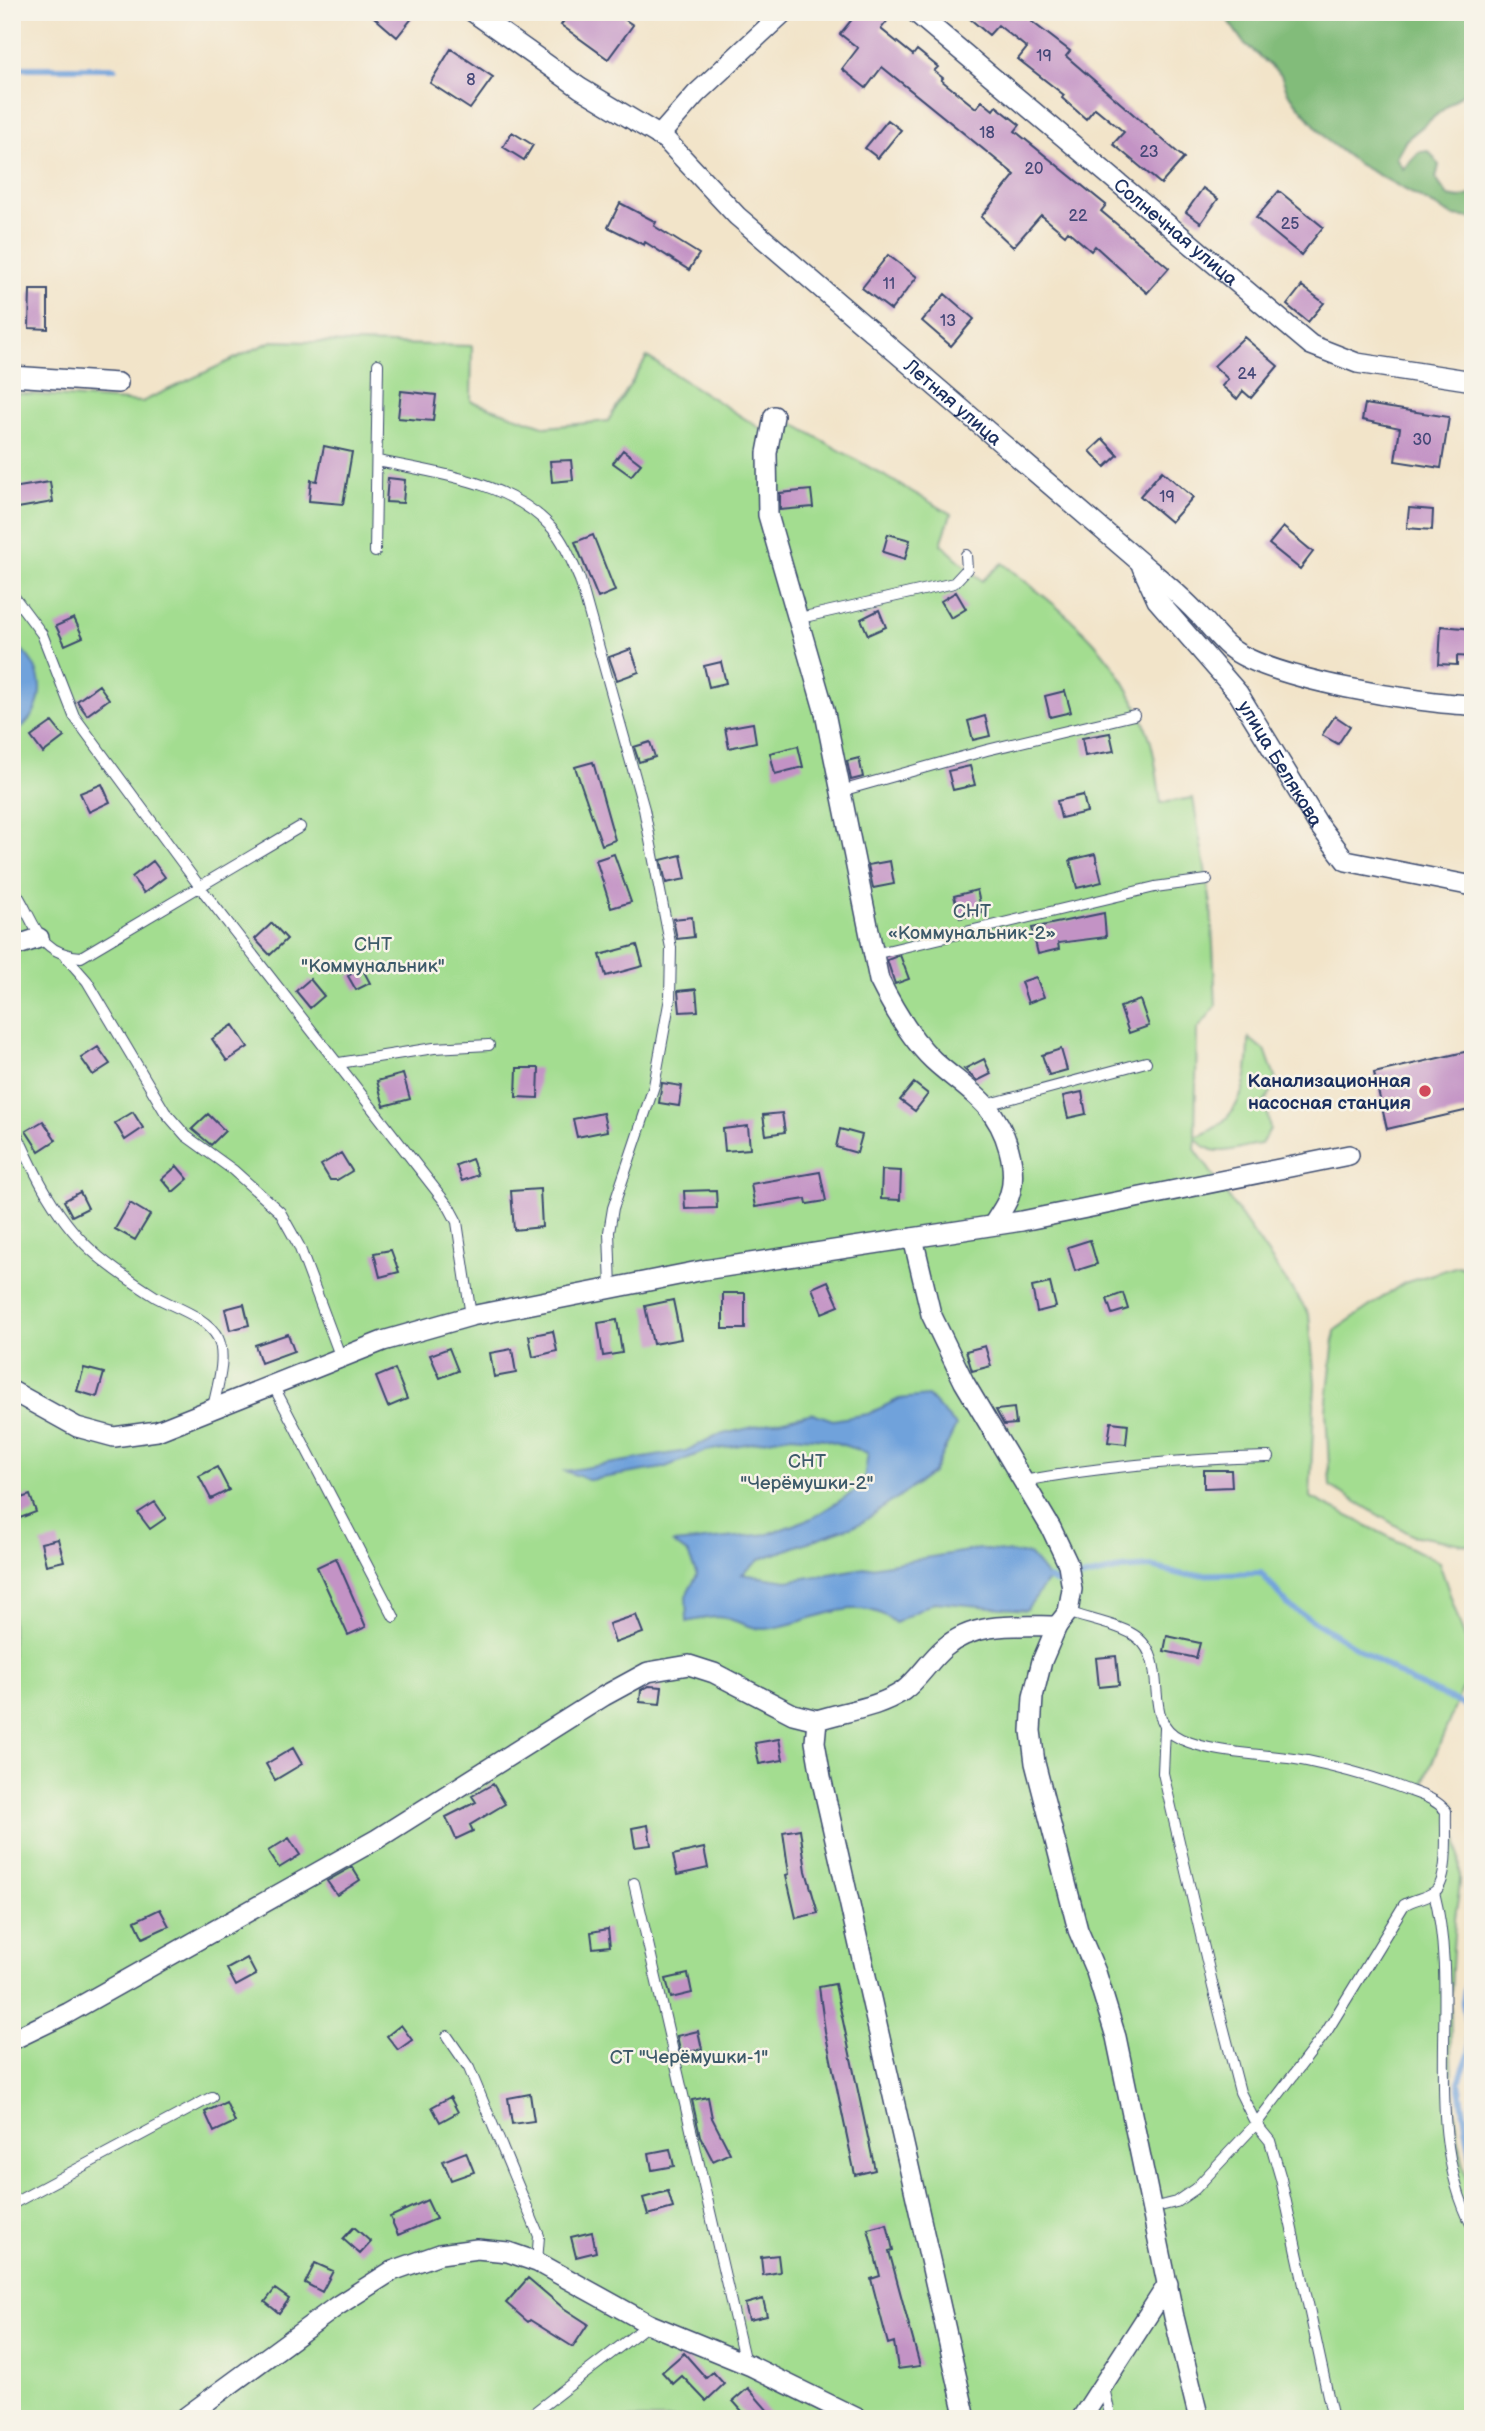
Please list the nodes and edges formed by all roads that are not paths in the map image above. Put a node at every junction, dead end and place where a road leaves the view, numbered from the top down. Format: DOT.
graph roads {
  1 [pos="472,12"];
  2 [pos="784,12"];
  3 [pos="915,12"];
  4 [pos="659,136"];
  5 [pos="378,364"];
  6 [pos="12,376"];
  7 [pos="1473,381"];
  8 [pos="118,383"];
  9 [pos="774,416"];
  10 [pos="378,461"];
  11 [pos="375,552"];
  12 [pos="967,555"];
  13 [pos="1140,562"];
  14 [pos="12,594"];
  15 [pos="800,618"];
  16 [pos="1473,705"];
  17 [pos="1134,715"];
  18 [pos="841,791"];
  19 [pos="300,827"];
  20 [pos="1207,880"];
  21 [pos="1473,886"];
  22 [pos="12,887"];
  23 [pos="200,887"];
  24 [pos="39,939"];
  25 [pos="12,947"];
  26 [pos="874,954"];
  27 [pos="65,956"];
  28 [pos="489,1045"];
  29 [pos="1146,1062"];
  30 [pos="339,1063"];
  31 [pos="986,1105"];
  32 [pos="12,1123"];
  33 [pos="1349,1155"];
  34 [pos="993,1225"];
  35 [pos="913,1238"];
  36 [pos="611,1288"];
  37 [pos="471,1316"];
  38 [pos="341,1359"];
  39 [pos="274,1387"];
  40 [pos="12,1391"];
  41 [pos="213,1411"];
  42 [pos="1269,1457"];
  43 [pos="1023,1481"];
  44 [pos="394,1617"];
  45 [pos="1063,1619"];
  46 [pos="817,1720"];
  47 [pos="1165,1728"];
  48 [pos="634,1883"];
  49 [pos="1434,1892"];
  50 [pos="447,2036"];
  51 [pos="12,2039"];
  52 [pos="212,2096"];
  53 [pos="1256,2124"];
  54 [pos="12,2204"];
  55 [pos="1152,2208"];
  56 [pos="1473,2228"];
  57 [pos="537,2262"];
  58 [pos="1168,2284"];
  59 [pos="649,2324"];
  60 [pos="745,2363"];
  61 [pos="1103,2384"];
  62 [pos="183,2419"];
  63 [pos="526,2419"];
  64 [pos="859,2419"];
  65 [pos="966,2419"];
  66 [pos="1081,2419"];
  67 [pos="1111,2419"];
  68 [pos="1199,2419"];
  69 [pos="1333,2419"];
  1 -- 4 [label="street, Летняя улица"];
  2 -- 4 [label="street"];
  3 -- 7 [label="street, Солнечная улица"];
  4 -- 13 [label="street, Летняя улица"];
  5 -- 10 [label="lane"];
  6 -- 8 [label="street"];
  9 -- 15 [label="street"];
  10 -- 11 [label="lane"];
  10 -- 36 [label="lane"];
  12 -- 15 [label="lane"];
  13 -- 16 [label="street, Летняя улица"];
  13 -- 21 [label="street, улица Белякова"];
  14 -- 23 [label="lane"];
  15 -- 18 [label="street"];
  17 -- 18 [label="lane"];
  18 -- 26 [label="street"];
  19 -- 23 [label="lane"];
  20 -- 26 [label="lane"];
  22 -- 24 [label="lane"];
  23 -- 27 [label="lane"];
  23 -- 30 [label="lane"];
  24 -- 25 [label="street"];
  24 -- 27 [label="lane"];
  26 -- 31 [label="street"];
  27 -- 38 [label="lane"];
  28 -- 30 [label="lane"];
  29 -- 31 [label="lane"];
  30 -- 37 [label="lane"];
  31 -- 34 [label="street"];
  32 -- 41 [label="lane"];
  33 -- 34 [label="street"];
  34 -- 35 [label="street"];
  35 -- 36 [label="street"];
  35 -- 43 [label="street"];
  36 -- 37 [label="street"];
  37 -- 38 [label="street"];
  38 -- 39 [label="street"];
  39 -- 41 [label="street"];
  39 -- 44 [label="lane"];
  40 -- 41 [label="street"];
  42 -- 43 [label="lane"];
  43 -- 45 [label="street"];
  45 -- 46 [label="street"];
  45 -- 47 [label="lane"];
  45 -- 55 [label="street"];
  46 -- 51 [label="street"];
  46 -- 65 [label="street"];
  47 -- 49 [label="lane"];
  47 -- 53 [label="lane"];
  48 -- 60 [label="lane"];
  49 -- 53 [label="lane"];
  49 -- 56 [label="lane"];
  50 -- 57 [label="lane"];
  52 -- 54 [label="lane"];
  53 -- 55 [label="lane"];
  53 -- 69 [label="lane"];
  55 -- 58 [label="street"];
  57 -- 59 [label="street"];
  57 -- 62 [label="street"];
  58 -- 61 [label="street"];
  58 -- 68 [label="street"];
  59 -- 60 [label="street"];
  59 -- 63 [label="lane"];
  60 -- 64 [label="street"];
  61 -- 66 [label="street"];
  61 -- 67 [label="lane"];
}
